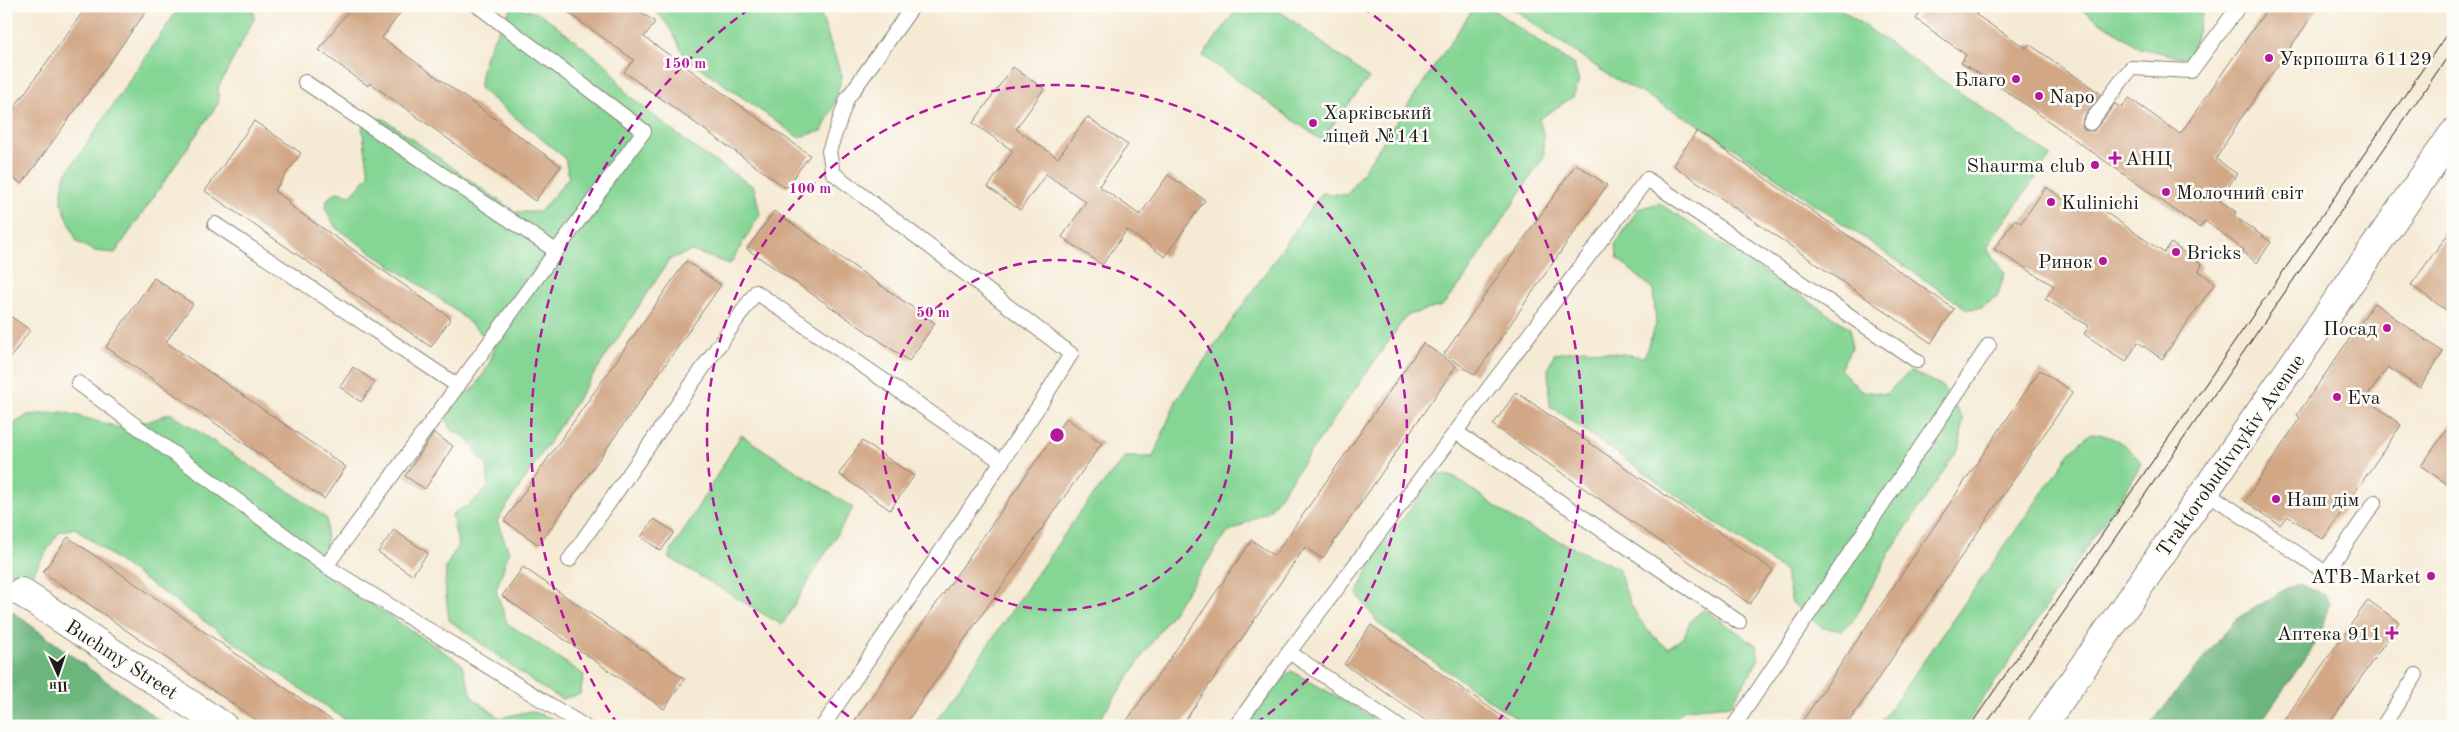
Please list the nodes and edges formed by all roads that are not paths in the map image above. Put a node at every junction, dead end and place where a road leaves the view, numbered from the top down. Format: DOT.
graph roads {
  1 [pos="478,6"];
  2 [pos="913,6"];
  3 [pos="2239,6"];
  4 [pos="305,82"];
  5 [pos="2090,123"];
  6 [pos="2453,134"];
  7 [pos="215,224"];
  8 [pos="556,251"];
  9 [pos="1989,344"];
  10 [pos="1917,361"];
  11 [pos="78,383"];
  12 [pos="458,386"];
  13 [pos="1456,432"];
  14 [pos="1002,462"];
  15 [pos="2205,491"];
  16 [pos="2374,502"];
  17 [pos="570,560"];
  18 [pos="326,566"];
  19 [pos="21,592"];
  20 [pos="1739,622"];
  21 [pos="1289,652"];
  22 [pos="2416,675"];
  23 [pos="223,726"];
  24 [pos="584,726"];
  25 [pos="823,726"];
  26 [pos="1236,726"];
  27 [pos="1398,726"];
  28 [pos="1734,726"];
  29 [pos="2042,726"];
  30 [pos="2383,726"];
  1 -- 8 [label="lane"];
  2 -- 14 [label="lane"];
  3 -- 5 [label="lane"];
  4 -- 8 [label="lane"];
  6 -- 15 [label="street, Traktorobudivnykiv Avenue"];
  7 -- 12 [label="lane"];
  8 -- 12 [label="lane"];
  9 -- 28 [label="lane"];
  10 -- 13 [label="lane"];
  11 -- 18 [label="lane"];
  12 -- 18 [label="lane"];
  13 -- 20 [label="lane"];
  13 -- 21 [label="lane"];
  14 -- 17 [label="lane"];
  14 -- 25 [label="lane"];
  15 -- 16 [label="lane"];
  15 -- 29 [label="street, Traktorobudivnykiv Avenue"];
  18 -- 24 [label="lane"];
  19 -- 23 [label="street, Buchmy Street"];
  21 -- 26 [label="lane"];
  21 -- 27 [label="lane"];
  22 -- 30 [label="lane"];
}
